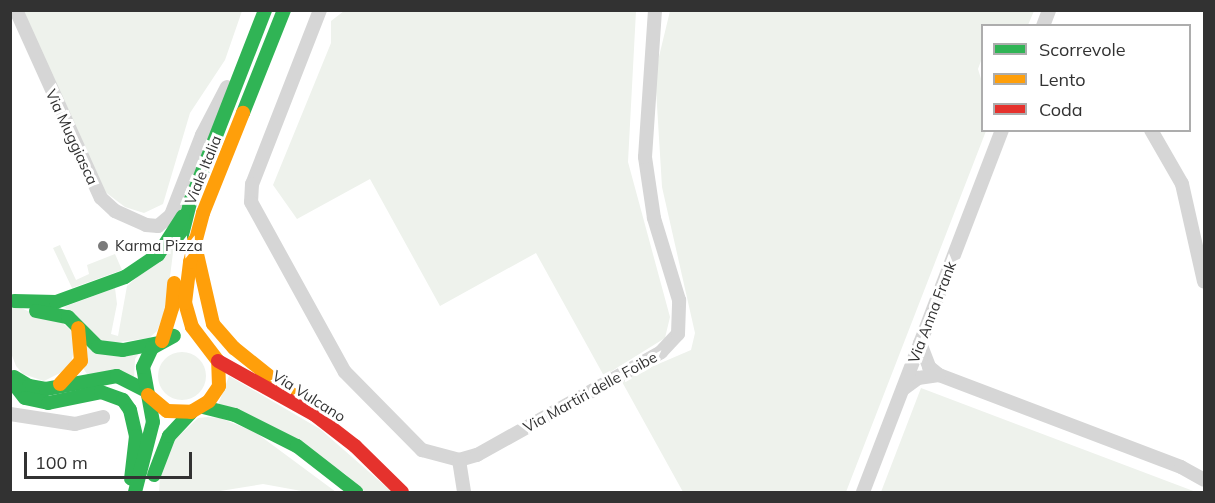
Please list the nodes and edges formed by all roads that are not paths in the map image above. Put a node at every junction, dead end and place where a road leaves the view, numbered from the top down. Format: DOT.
graph roads {
  1 [pos="16,10"];
  2 [pos="265,10"];
  3 [pos="284,10"];
  4 [pos="320,10"];
  5 [pos="655,10"];
  6 [pos="242,62"];
  7 [pos="1001,132"];
  8 [pos="1153,132"];
  9 [pos="191,200"];
  10 [pos="194,242"];
  11 [pos="1204,282"];
  12 [pos="12,299"];
  13 [pos="78,327"];
  14 [pos="160,342"];
  15 [pos="920,343"];
  16 [pos="206,344"];
  17 [pos="218,362"];
  18 [pos="939,375"];
  19 [pos="10,377"];
  20 [pos="57,387"];
  21 [pos="902,391"];
  22 [pos="147,392"];
  23 [pos="197,410"];
  24 [pos="10,414"];
  25 [pos="315,415"];
  26 [pos="103,417"];
  27 [pos="459,460"];
  28 [pos="1181,467"];
  29 [pos="1204,469"];
  30 [pos="1204,480"];
  31 [pos="129,492"];
  32 [pos="135,492"];
  33 [pos="149,492"];
  34 [pos="356,492"];
  35 [pos="402,492"];
  36 [pos="464,492"];
  37 [pos="862,492"];
  1 -- 6 [label="street, Via Muggiasca"];
  2 -- 6 [label="main road, Viale Italia"];
  3 -- 10 [label="main road, Viale Italia"];
  4 -- 27 [label="street"];
  5 -- 27 [label="street, Via Martiri delle Foibe"];
  6 -- 9 [label="main road, Viale Italia"];
  7 -- 15 [label="street, Via Anna Frank"];
  8 -- 11 [label="street"];
  9 -- 12 [label="main road"];
  9 -- 14 [label="main road, Viale Italia"];
  10 -- 16 [label="main road, Viale Italia"];
  10 -- 25 [label="main road"];
  12 -- 13 [label="main road"];
  13 -- 14 [label="main road"];
  13 -- 20 [label="main road"];
  14 -- 16 [label="main road"];
  14 -- 22 [label="main road, Viale Italia"];
  15 -- 18 [label="street"];
  15 -- 21 [label="street, Via Anna Frank"];
  16 -- 17 [label="main road, Viale Italia"];
  17 -- 23 [label="main road"];
  17 -- 25 [label="main road, Via Vulcano"];
  18 -- 21 [label="street"];
  18 -- 28 [label="street"];
  19 -- 20 [label="main road"];
  19 -- 31 [label="main road"];
  20 -- 22 [label="main road"];
  21 -- 37 [label="street, Via Anna Frank"];
  22 -- 23 [label="main road"];
  22 -- 32 [label="main road, Viale Italia"];
  23 -- 33 [label="main road"];
  23 -- 34 [label="main road"];
  24 -- 26 [label="street"];
  25 -- 35 [label="main road, Via Vulcano"];
  27 -- 36 [label="street"];
  28 -- 29 [label="street"];
  28 -- 30 [label="street"];
}
